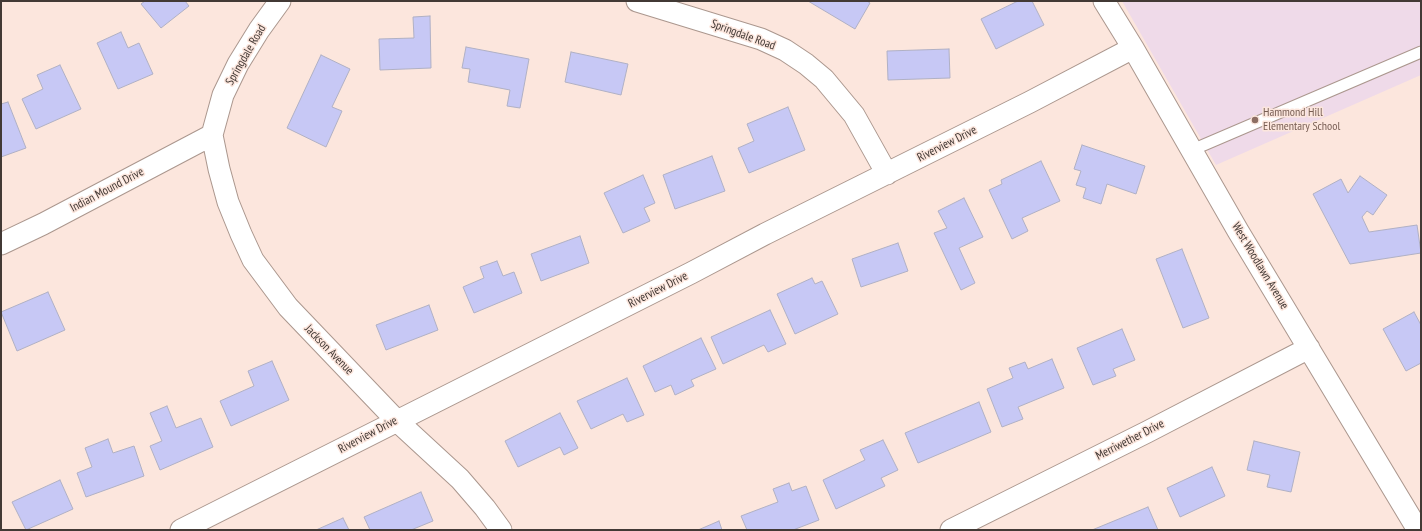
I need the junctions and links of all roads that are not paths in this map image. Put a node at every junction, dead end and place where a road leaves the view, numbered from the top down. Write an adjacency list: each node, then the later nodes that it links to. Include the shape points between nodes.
1 (280, 1): 6 (street, Springdale Road, via 238,64 223,95)
2 (637, 1): 8 (street, Springdale Road, via 761,39 785,50 806,64 824,79 854,115)
3 (1104, 1): 4 (street, West Woodlawn Avenue)
4 (1133, 48): 7 (street, West Woodlawn Avenue); 8 (street, Riverview Drive)
5 (1421, 52): 7 (lane)
6 (212, 135): 9 (street, Indian Mound Drive); 11 (street, Jackson Avenue, via 228,202 253,260 288,307)
7 (1192, 150): 10 (street, West Woodlawn Avenue)
8 (887, 174): 11 (street, Riverview Drive)
9 (1, 244)
10 (1309, 348): 14 (street, Merriwether Drive); 15 (street, West Woodlawn Avenue)
11 (396, 420): 12 (street, Riverview Drive); 13 (street, Jackson Avenue, via 460,479)
12 (181, 530)
13 (501, 530)
14 (950, 530)
15 (1418, 530)

